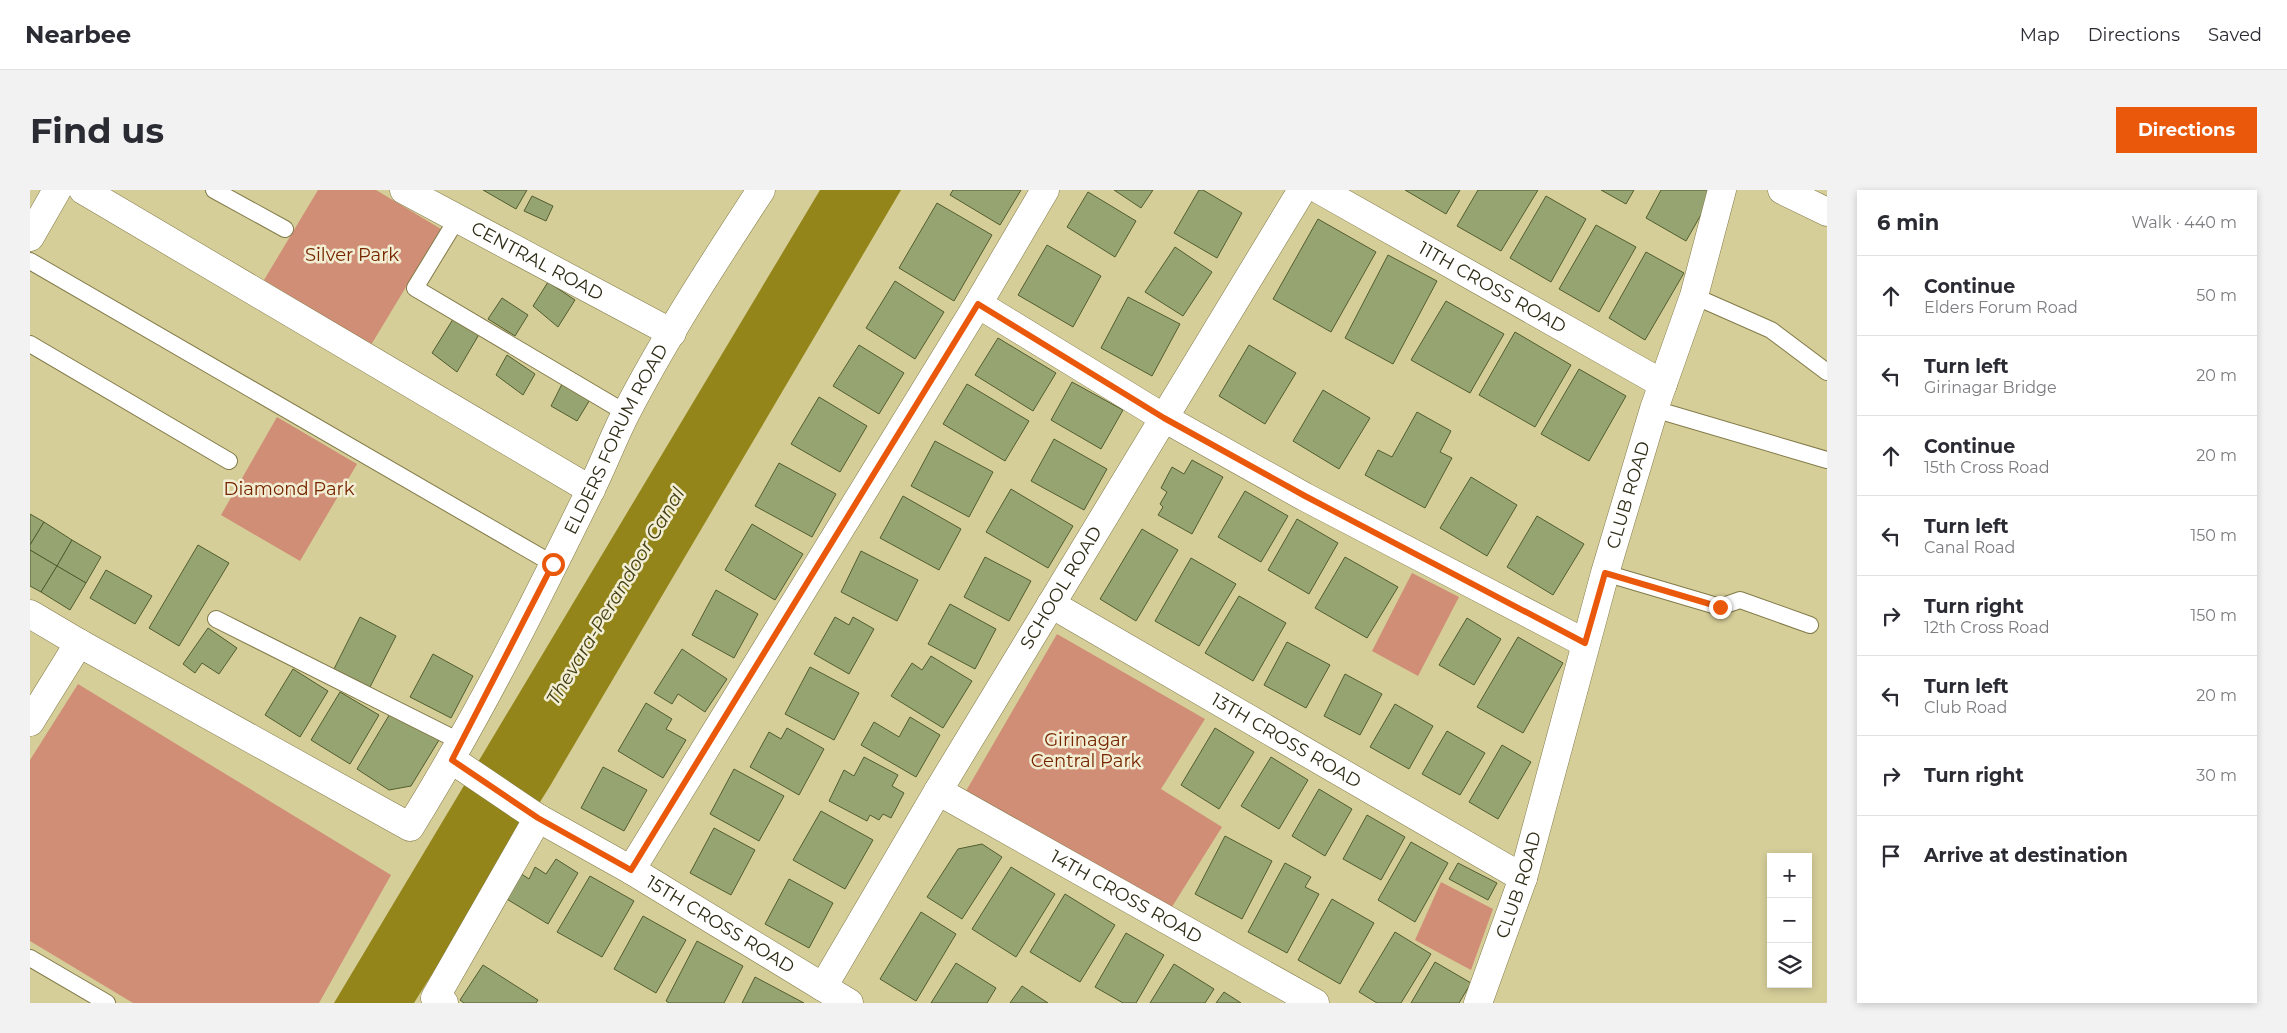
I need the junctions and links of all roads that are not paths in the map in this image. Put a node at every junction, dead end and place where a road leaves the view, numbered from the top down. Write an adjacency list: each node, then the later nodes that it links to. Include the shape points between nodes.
1 (57, 190): 14 (street)
2 (82, 190): 26 (street)
3 (214, 190): 13 (lane)
4 (404, 190): 12 (street, CENTRAL ROAD)
5 (759, 190): 18 (street, ELDERS FORUM ROAD)
6 (1045, 190): 17 (street)
7 (1302, 190): 23 (street, SCHOOL ROAD)
8 (1320, 190): 21 (street, 11TH CROSS ROAD)
9 (1722, 190): 16 (street, CLUB ROAD)
10 (1782, 190): 11 (street)
11 (1827, 212)
12 (457, 219): 18 (street, CENTRAL ROAD); 22 (lane, via 415,288)
13 (285, 228)
14 (30, 237)
15 (30, 261): 27 (lane)
16 (1694, 296): 20 (lane, via 1771,330); 21 (street, CLUB ROAD)
17 (978, 304): 23 (street); 39 (street)
18 (672, 333): 22 (street, ELDERS FORUM ROAD)
19 (30, 344): 25 (lane)
20 (1827, 372)
21 (1659, 397): 24 (lane); 28 (street, CLUB ROAD)
22 (626, 413): 26 (street, ELDERS FORUM ROAD)
23 (1164, 418): 29 (street, SCHOOL ROAD); 34 (street)
24 (1827, 460)
25 (229, 462)
26 (591, 490): 27 (street, ELDERS FORUM ROAD)
27 (553, 564): 36 (street, ELDERS FORUM ROAD)
28 (1605, 573): 32 (lane, via 1720,607 1740,600); 34 (street, CLUB ROAD)
29 (1051, 604): 37 (street, SCHOOL ROAD); 40 (street, 13TH CROSS ROAD)
30 (30, 614): 33 (street)
31 (216, 619): 36 (lane)
32 (1810, 625)
33 (79, 643): 35 (street); 36 (street, ELDERS FORUM ROAD, via 410,827)
34 (1585, 643): 40 (street, CLUB ROAD)
35 (30, 722)
36 (457, 751): 38 (street, 15TH CROSS ROAD)
37 (938, 791): 42 (street, SCHOOL ROAD); 46 (street, 14TH CROSS ROAD)
38 (538, 818): 39 (street, 15TH CROSS ROAD); 44 (street, via 435,998)
39 (631, 870): 42 (street, 15TH CROSS ROAD)
40 (1523, 878): 47 (street, CLUB ROAD)
41 (30, 958): 43 (lane)
42 (823, 987): 45 (street, 15TH CROSS ROAD)
43 (107, 1003)
44 (444, 1003)
45 (850, 1003)
46 (1315, 1003)
47 (1478, 1003)

